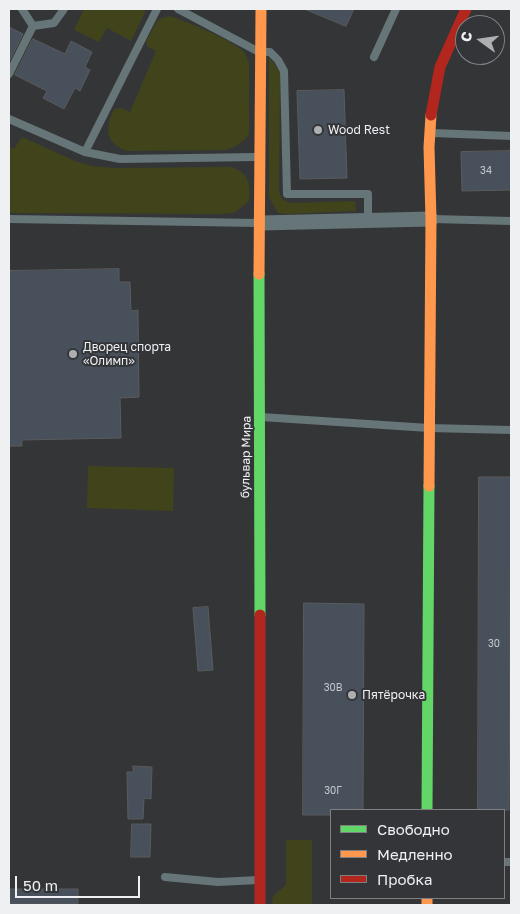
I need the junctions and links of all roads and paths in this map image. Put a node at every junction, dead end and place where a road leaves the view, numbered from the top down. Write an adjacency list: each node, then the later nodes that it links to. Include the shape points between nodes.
1 (22, 9): 8 (lane)
2 (64, 9): 8 (lane, via 54,23)
3 (157, 9): 15 (lane)
4 (178, 9): 9 (lane)
5 (261, 9): 9 (street, бульвар Мира)
6 (396, 9): 10 (lane)
7 (466, 9): 13 (street, via 438,74)
8 (33, 26): 11 (lane)
9 (259, 52): 16 (street, бульвар Мира); 20 (lane, via 270,52 284,71 287,194 368,194)
10 (374, 57)
11 (9, 74)
12 (9, 119): 15 (lane)
13 (430, 133): 14 (lane); 17 (street)
14 (511, 136)
15 (85, 152): 16 (lane, via 120,159)
16 (259, 157): 21 (street, бульвар Мира)
17 (431, 218): 19 (lane); 20 (street); 23 (street)
18 (9, 219): 21 (lane)
19 (511, 221)
20 (368, 222): 21 (street)
21 (260, 224): 22 (street, бульвар Мира)
22 (261, 417): 23 (lane); 27 (street, бульвар Мира)
23 (429, 428): 24 (lane); 25 (street)
24 (511, 430)
25 (427, 809)
26 (165, 876): 27 (lane, via 218,882)
27 (259, 880): 28 (street, бульвар Мира)
28 (260, 905)

